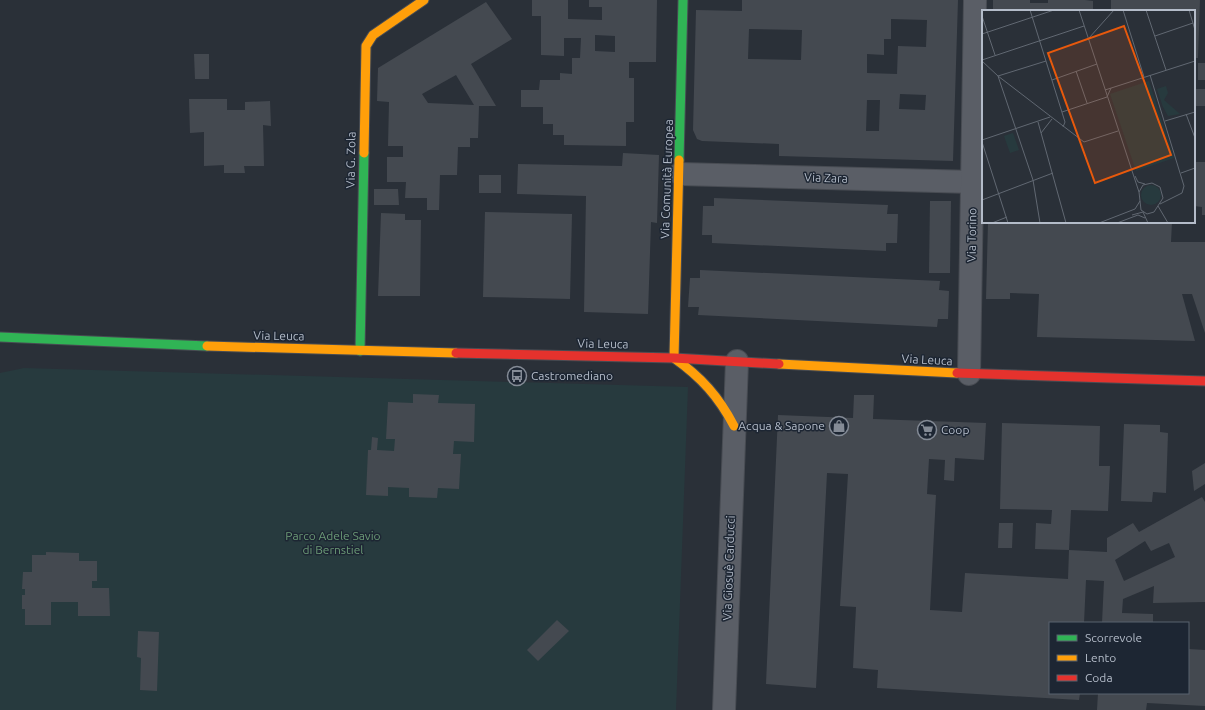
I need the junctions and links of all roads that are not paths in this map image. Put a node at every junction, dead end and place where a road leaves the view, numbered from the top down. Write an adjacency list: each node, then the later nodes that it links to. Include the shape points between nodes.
1 (424, 0): 7 (main road, Via G. Zola, via 373,35 366,46)
2 (683, 0): 4 (main road, Via Comunità Europea)
3 (974, 0): 5 (street, Via Torino)
4 (680, 174): 5 (street, Via Zara); 8 (main road, Via Comunità Europea)
5 (973, 182): 10 (street, Via Torino)
6 (0, 337): 7 (main road, Via Leuca, via 247,348)
7 (360, 350): 8 (main road, Via Leuca)
8 (674, 358): 9 (main road, Via Leuca); 12 (main road, Via Giosuè Carducci, via 696,373 716,392)
9 (737, 361): 10 (main road, Via Leuca); 12 (street, Via Giosuè Carducci)
10 (968, 374): 11 (main road, Via Leuca)
11 (1205, 381)
12 (734, 426): 13 (street, Via Giosuè Carducci)
13 (724, 710)

